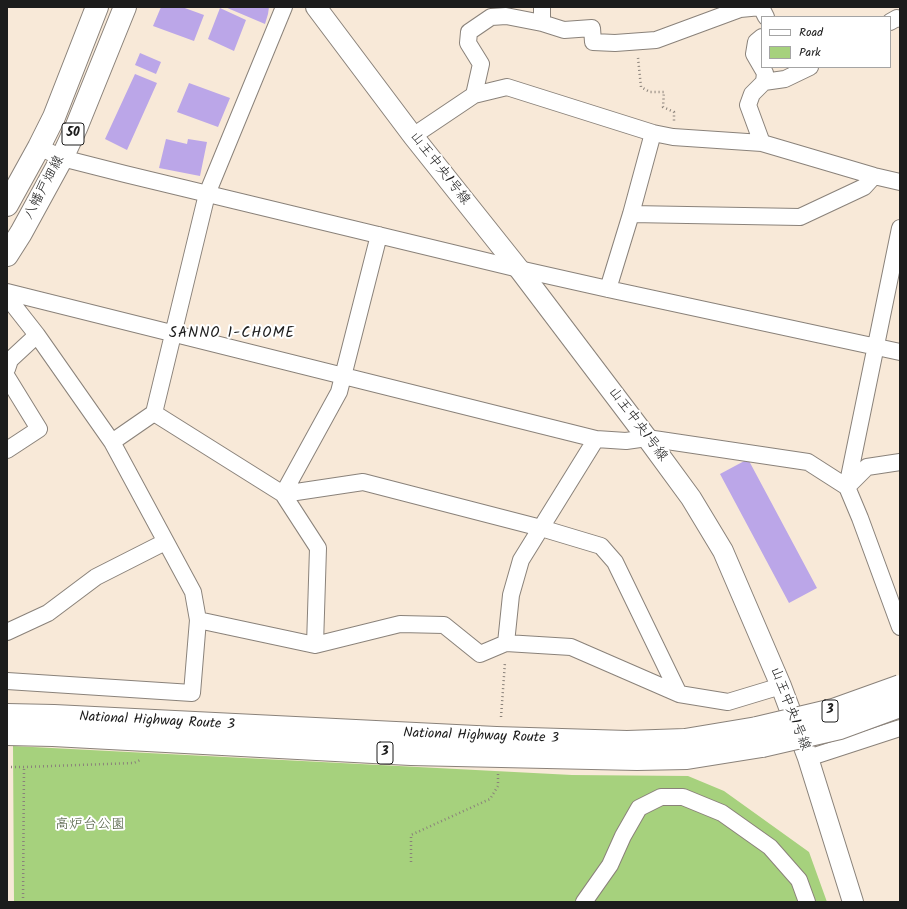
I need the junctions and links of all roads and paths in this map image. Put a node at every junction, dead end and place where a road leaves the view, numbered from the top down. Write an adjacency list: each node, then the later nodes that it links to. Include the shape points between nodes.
1 (97, 7): 22 (main road, 八幡戸畑線 / 50, via 54,117)
2 (125, 7): 23 (main road, 八幡戸畑線 / 50)
3 (284, 7): 26 (street)
4 (316, 7): 19 (street, 山王中央1号線)
5 (542, 7): 10 (street)
6 (739, 8): 7 (street, via 761,7); 12 (street, via 656,40)
7 (766, 16)
8 (900, 19): 9 (street)
9 (891, 21)
10 (542, 23): 12 (street, via 564,30 592,28 593,42); 17 (street, via 506,16 491,17 469,32 468,43 480,64)
11 (761, 38): 13 (street, via 756,42 754,54)
12 (637, 41): 20 (path, via 641,87 650,92 664,92 664,107 674,112)
13 (761, 66)
14 (762, 68): 16 (street, via 765,73)
15 (808, 68): 16 (street, via 785,79)
16 (764, 82): 21 (street, via 752,94 748,105)
17 (474, 95): 18 (street, via 507,86); 19 (street)
18 (653, 133): 20 (street); 28 (street)
19 (413, 136): 32 (street, 山王中央1号線)
20 (673, 137): 21 (street)
21 (762, 143): 24 (street)
22 (39, 147): 23 (street); 27 (main road, 八幡戸畑線 / 50)
23 (62, 158): 26 (street); 31 (main road, 八幡戸畑線 / 50)
24 (874, 176): 25 (street); 28 (street, via 864,187 800,217)
25 (900, 182)
26 (207, 194): 30 (street); 35 (street)
27 (7, 205)
28 (631, 214): 33 (street)
29 (900, 228): 37 (street)
30 (379, 235): 32 (street); 40 (street)
31 (7, 255)
32 (519, 269): 33 (street); 43 (street, 山王中央1号線)
33 (608, 289): 37 (street)
34 (9, 293): 35 (street); 36 (street, via 15,307)
35 (174, 334): 40 (street); 42 (street)
36 (37, 335): 39 (street, via 10,360); 45 (street)
37 (876, 347): 38 (street); 48 (street)
38 (900, 352)
39 (7, 370)
40 (344, 376): 44 (street); 49 (street, via 339,392)
41 (7, 377): 46 (street, via 39,429)
42 (154, 413): 45 (street); 49 (street)
43 (647, 438): 44 (street, via 626,441); 48 (street, via 808,462); 58 (street, 山王中央1号線, via 691,498 723,551)
44 (596, 439): 50 (street)
45 (112, 442): 51 (street)
46 (7, 450)
47 (900, 462): 48 (street, via 867,467)
48 (847, 487): 53 (street)
49 (283, 494): 50 (street, via 363,482); 56 (street, via 318,548)
50 (541, 528): 55 (street, via 521,560 511,595); 60 (street, via 600,546 615,562)
51 (166, 542): 52 (street, via 193,592); 54 (street, via 96,577 48,613)
52 (198, 620): 56 (street); 57 (street, via 192,693)
53 (900, 627)
54 (7, 632)
55 (506, 642): 56 (street, via 480,654 444,625 400,624); 60 (street, via 571,647); 63 (path)
56 (315, 645)
57 (7, 681)
58 (780, 686): 60 (street, via 728,702); 68 (street, 山王中央1号線)
59 (900, 686): 66 (main road, National Highway Route 3 / 3, bridge)
60 (679, 694)
61 (900, 706): 66 (main road, National Highway Route 3 / 3, bridge, via 840,728)
62 (7, 715): 66 (main road, National Highway Route 3 / 3, via 627,742)
63 (501, 717)
64 (900, 728): 68 (street)
65 (7, 734): 66 (main road, National Highway Route 3 / 3, via 411,754 637,759 687,758)
66 (760, 737)
67 (146, 758): 70 (path, via 134,763)
68 (808, 758): 76 (street, 山王中央1号線)
69 (7, 766): 70 (path)
70 (24, 767): 73 (path)
71 (498, 772): 72 (path, via 498,786 490,799 411,835)
72 (411, 862)
73 (23, 902)
74 (584, 902): 75 (street, via 610,864 639,808 661,797 683,797 722,813 770,847 799,880)
75 (807, 902)
76 (853, 902)

